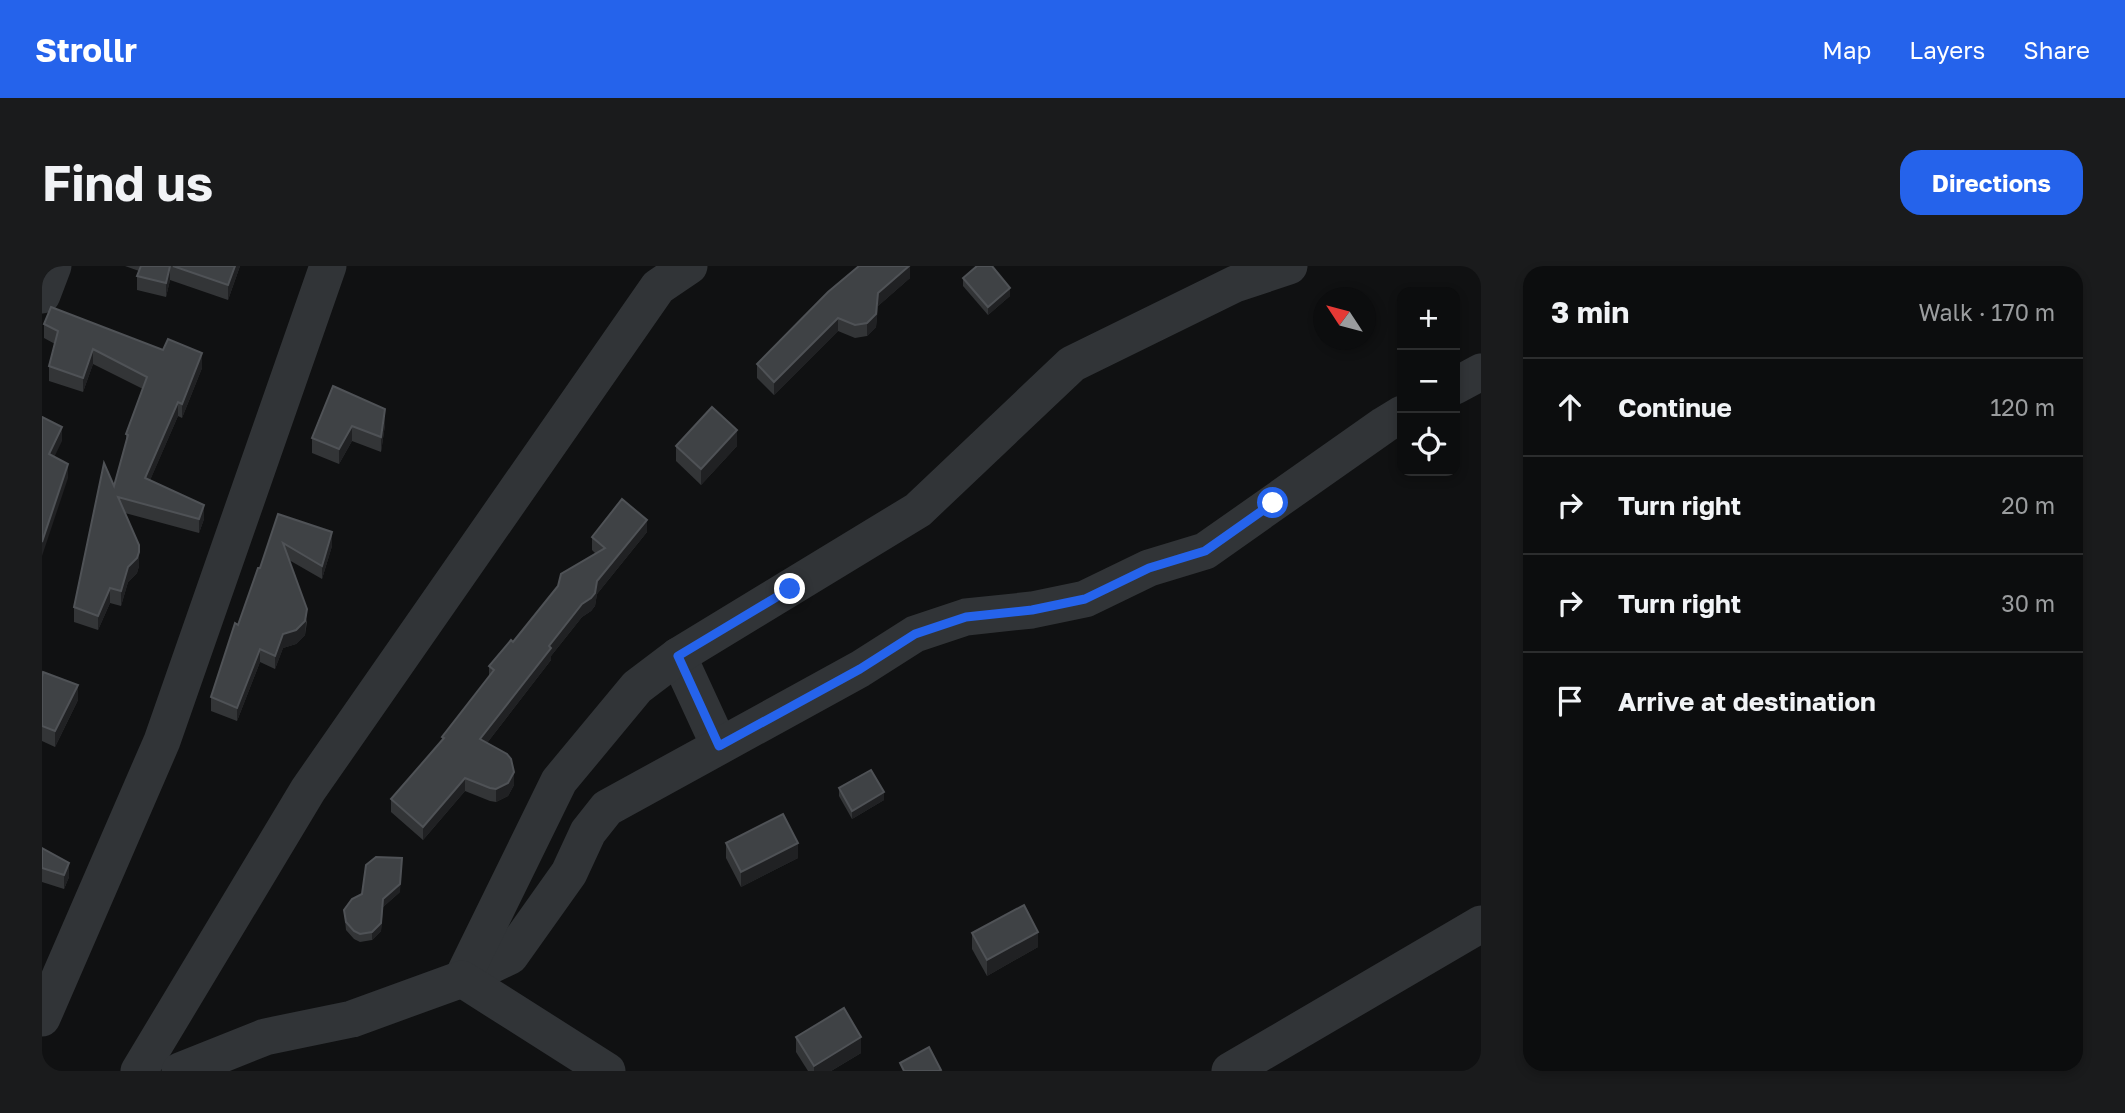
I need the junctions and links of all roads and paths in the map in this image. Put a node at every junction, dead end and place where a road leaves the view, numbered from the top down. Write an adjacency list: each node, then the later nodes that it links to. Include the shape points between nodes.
1 (53, 266): 6 (street)
2 (328, 266): 14 (street, via 162,741)
3 (689, 266): 5 (street)
4 (1289, 266): 10 (street, via 1236,284 1072,364 918,510)
5 (661, 276): 15 (street, via 308,790)
6 (42, 295)
7 (1481, 372): 8 (street)
8 (1460, 383)
9 (1397, 417): 11 (street, via 1205,551 1149,568 1085,599 966,617 915,634)
10 (678, 656): 11 (street); 13 (street, via 637,687 559,781)
11 (719, 746): 13 (street, via 607,808 588,832 569,873 510,956)
12 (1481, 925): 18 (street)
13 (462, 979): 16 (street, via 352,1019 265,1037); 17 (street)
14 (42, 1018)
15 (139, 1071)
16 (180, 1071)
17 (607, 1071)
18 (1230, 1071)

